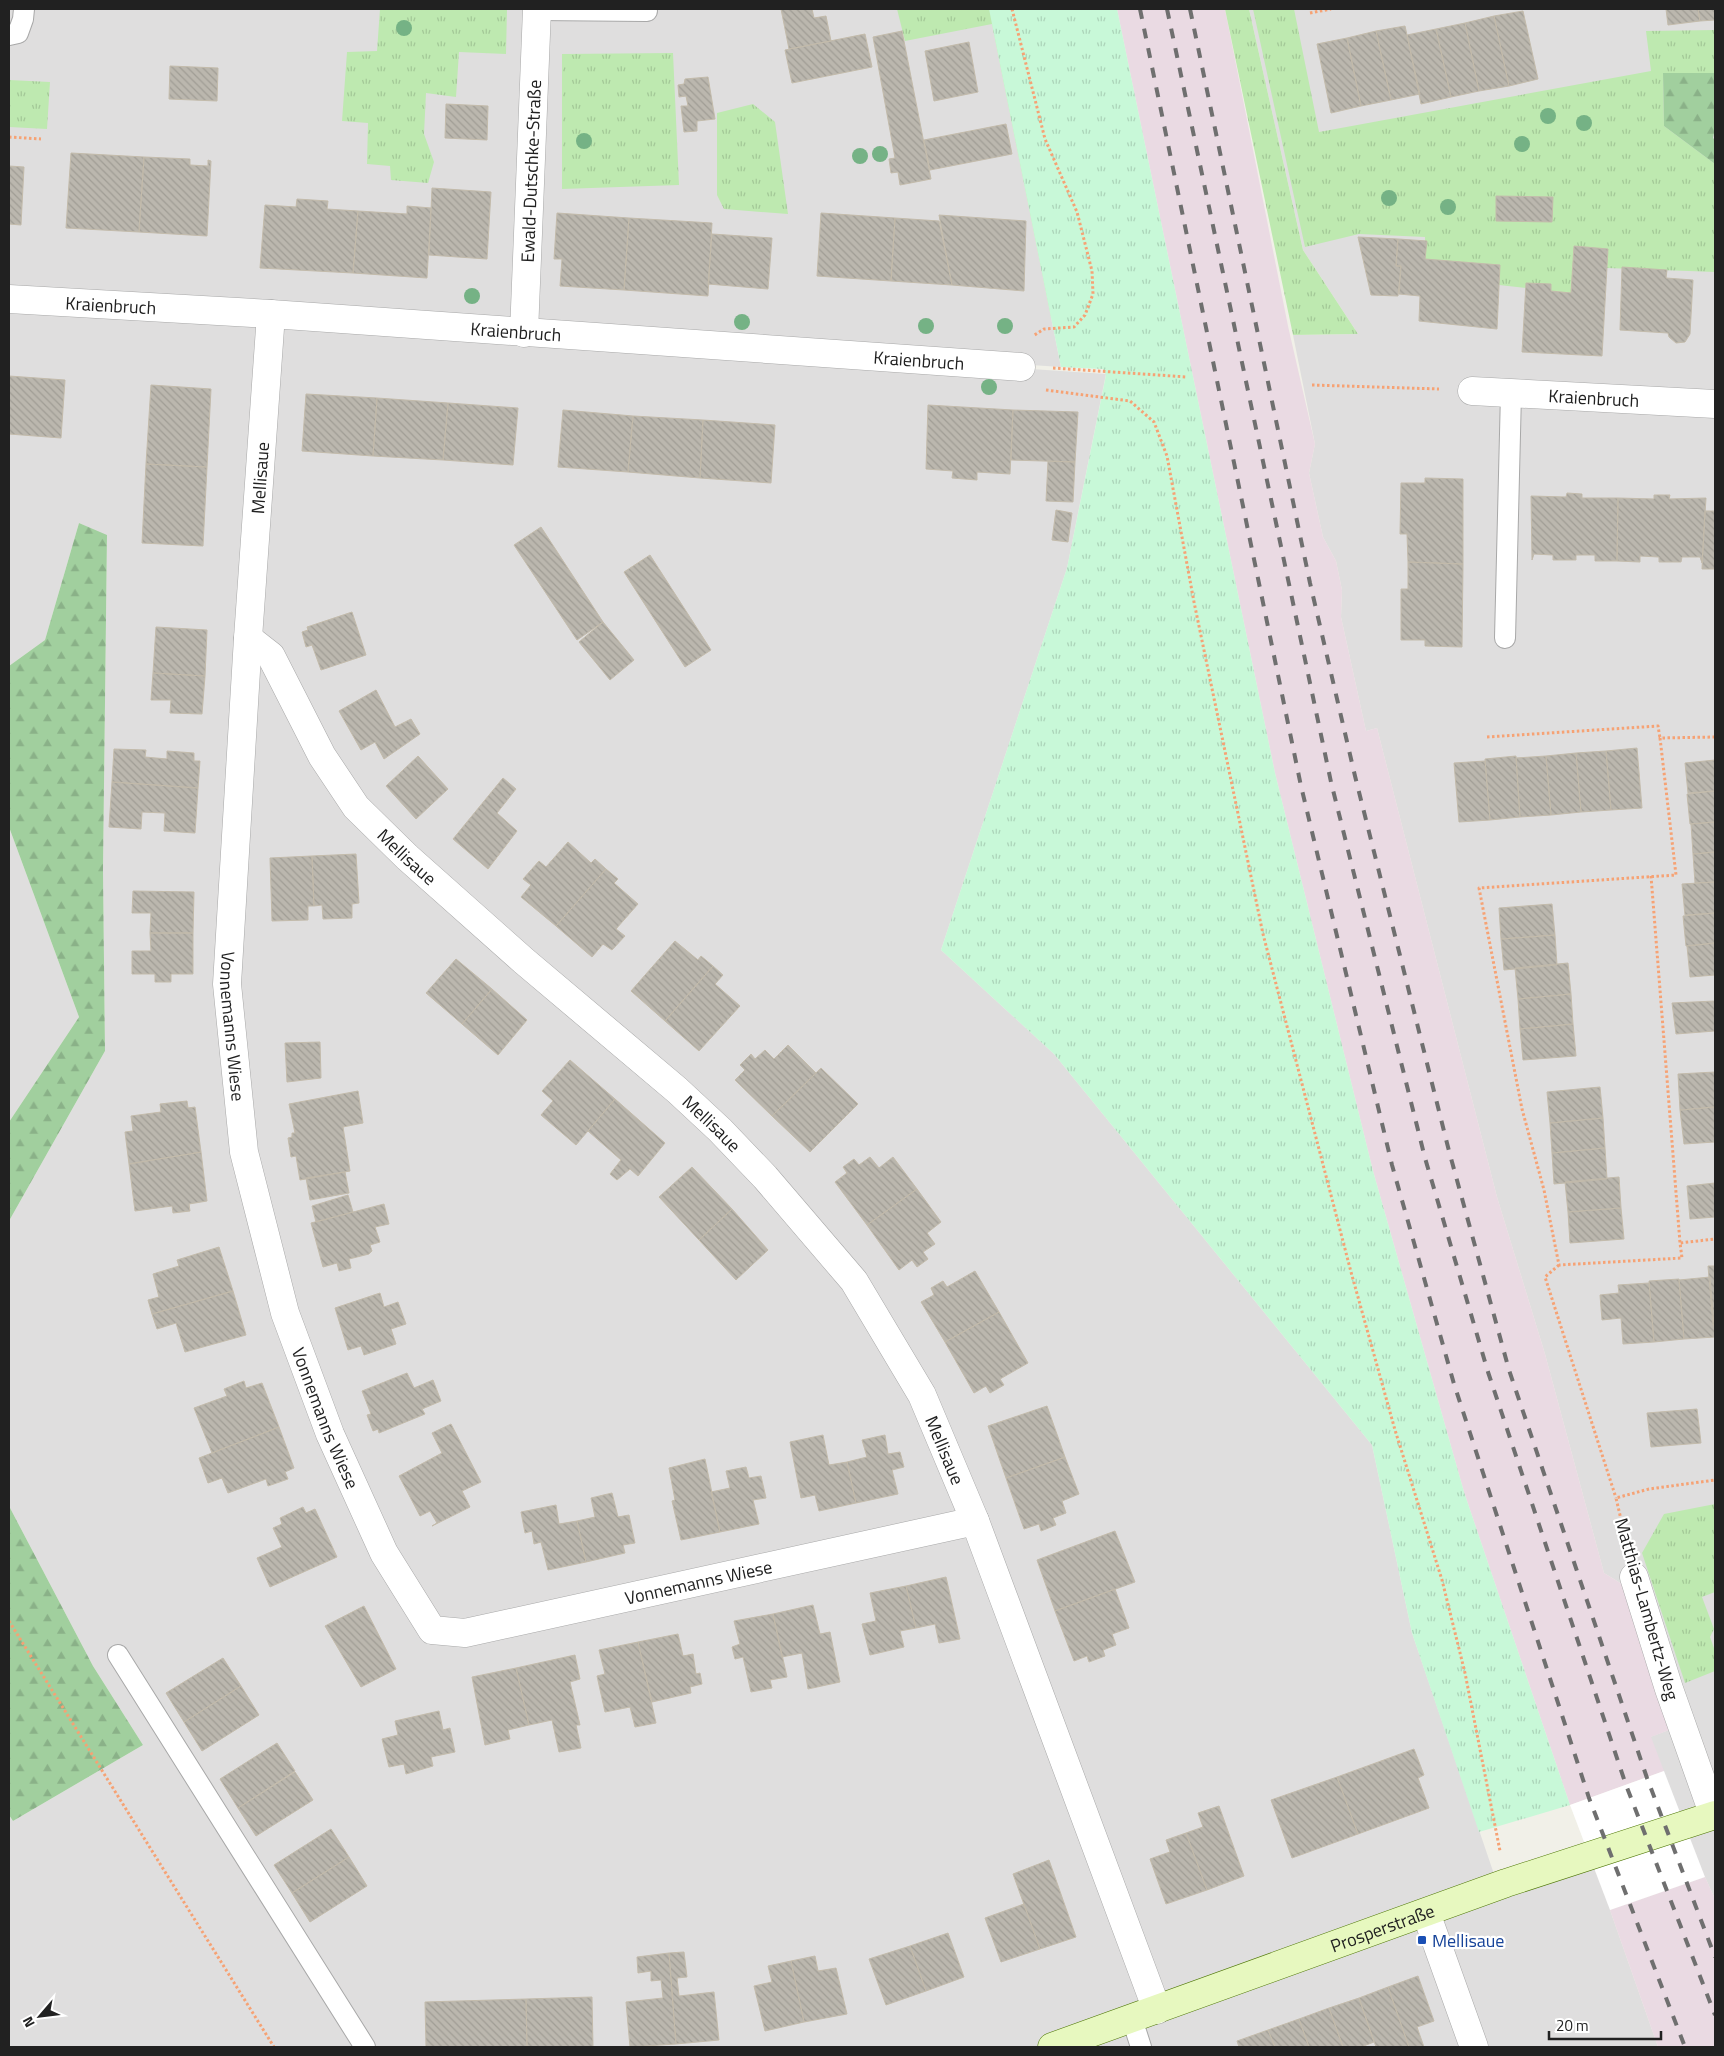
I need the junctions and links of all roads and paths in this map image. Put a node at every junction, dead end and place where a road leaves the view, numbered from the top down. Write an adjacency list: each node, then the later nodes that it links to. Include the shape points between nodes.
1 (24, 9): 7 (lane, via 18,33)
2 (537, 9): 5 (lane); 13 (street, Ewald-Dutschke-Straße)
3 (1012, 9): 12 (path, via 1045,139 1077,212 1092,271 1092,294 1085,315 1074,327)
4 (1331, 9): 6 (path)
5 (647, 11)
6 (1310, 13)
7 (9, 35)
8 (9, 138): 9 (path)
9 (41, 140)
10 (9, 299): 11 (street, Kraienbruch)
11 (271, 314): 13 (street, Kraienbruch); 23 (street, Mellisaue)
12 (1066, 328)
13 (524, 333): 14 (street, Kraienbruch)
14 (1021, 367)
15 (1060, 369): 16 (path)
16 (1188, 378)
17 (1312, 385): 19 (path)
18 (1040, 389): 39 (path, via 1130,401 1154,422 1167,456 1263,934 1351,1272 1395,1430 1442,1580 1465,1673)
19 (1443, 389)
20 (1472, 391): 21 (street, Kraienbruch)
21 (1511, 393): 22 (street, Kraienbruch); 24 (lane)
22 (1715, 404)
23 (248, 638): 34 (street, Mellisaue, via 271,656 322,756 356,807 414,864 720,1130 765,1176 854,1281 922,1395); 34 (street, Vonnemanns Wiese, via 227,984 244,1152 285,1313 330,1434 384,1553 432,1630 465,1633)
24 (1504, 638)
25 (1715, 737): 27 (path)
26 (1486, 738): 27 (path, via 1658,726)
27 (1660, 738): 28 (path, via 1676,875)
28 (1651, 876): 30 (path); 31 (path, via 1478,888 1522,1109 1544,1190)
29 (1715, 1239): 30 (path)
30 (1680, 1243): 31 (path, via 1682,1258)
31 (1559, 1265): 33 (path, via 1545,1277)
32 (1715, 1480): 33 (path, Matthias-Lambertz-Weg, via 1649,1489)
33 (1616, 1498): 35 (path, Matthias-Lambertz-Weg)
34 (975, 1521): 41 (street, Mellisaue)
35 (1634, 1578): 38 (street, Matthias-Lambertz-Weg, via 1669,1689)
36 (9, 1621): 43 (path)
37 (118, 1655): 44 (lane)
38 (1715, 1816): 39 (main road, Prosperstraße)
39 (1506, 1883): 40 (main road, Prosperstraße)
40 (1426, 1913): 41 (main road, Prosperstraße); 46 (street)
41 (1144, 2014): 42 (main road, Prosperstraße); 45 (lane)
42 (1057, 2046)
43 (274, 2047)
44 (365, 2047)
45 (1141, 2047)
46 (1474, 2047)

